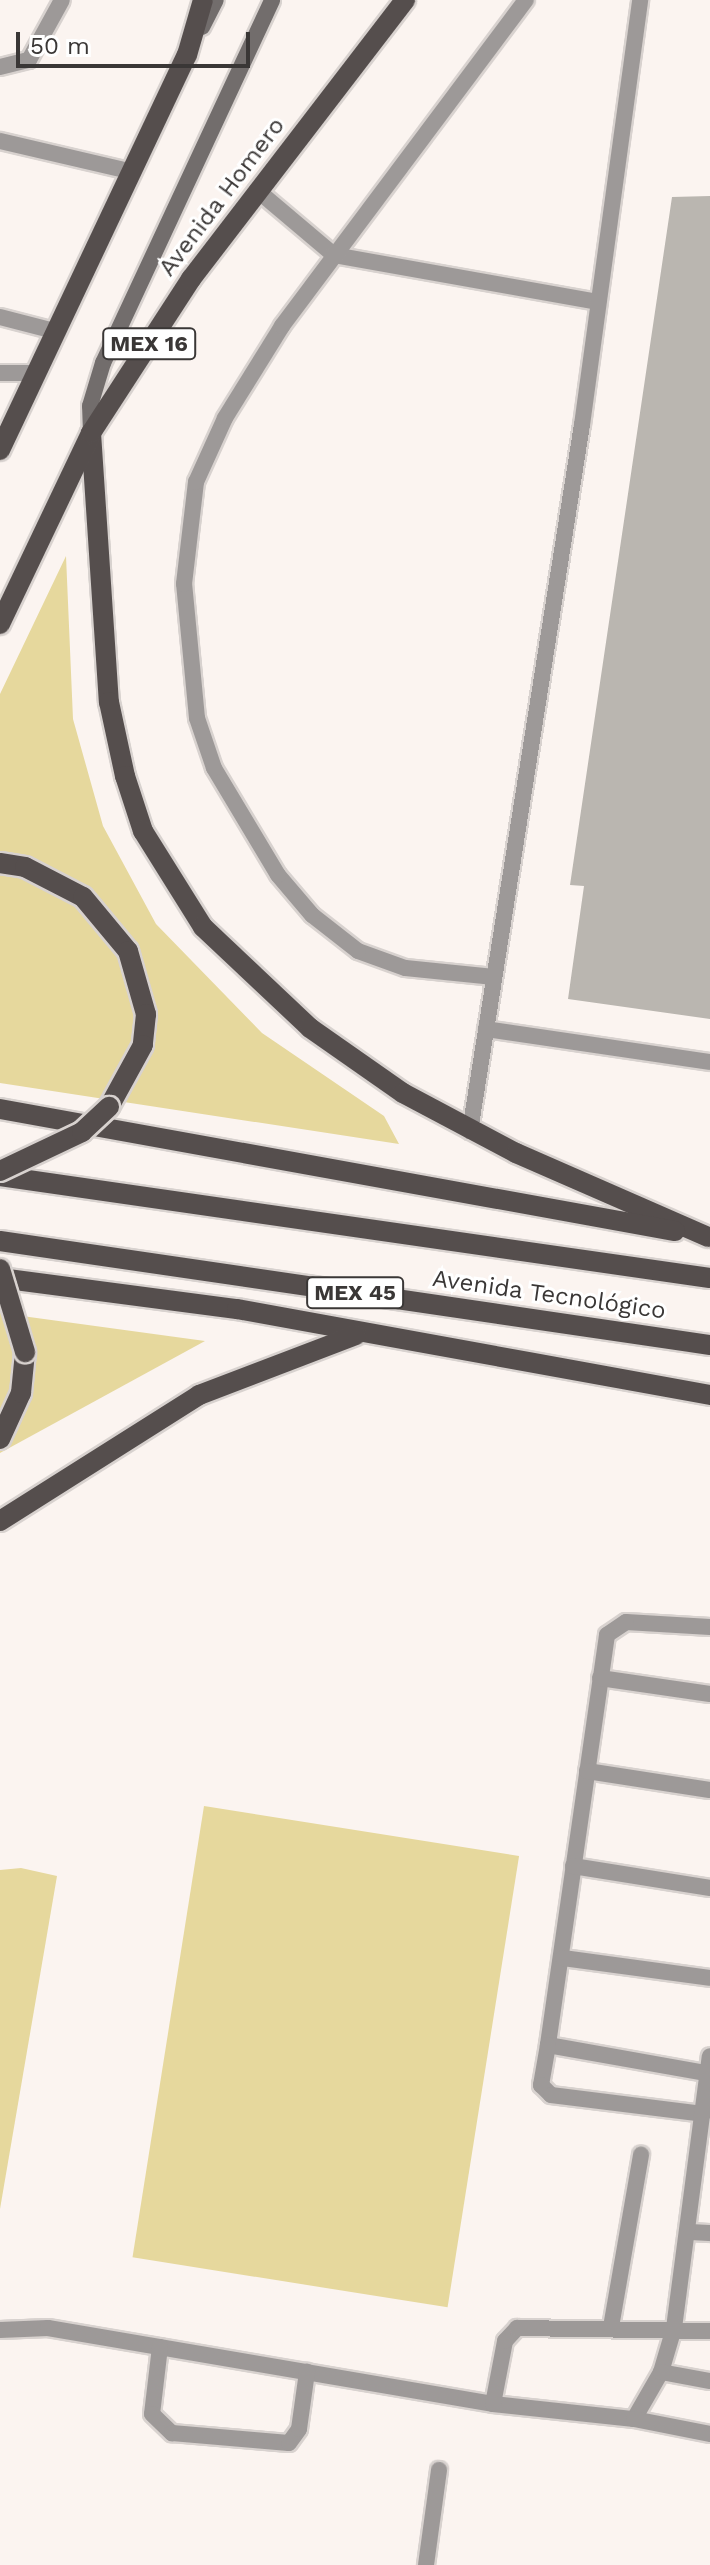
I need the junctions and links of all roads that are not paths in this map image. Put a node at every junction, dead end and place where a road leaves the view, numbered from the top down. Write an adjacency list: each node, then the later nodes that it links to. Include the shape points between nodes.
1 (62, 0): 9 (lane, via 29,60)
2 (203, 0): 8 (main road)
3 (216, 0): 8 (main road)
4 (272, 0): 20 (main road, Avenida Homero, via 103,363 90,406)
5 (405, 0): 12 (main road, Avenida Homero / MEX 16)
6 (526, 0): 13 (lane)
7 (640, 0): 14 (lane)
8 (187, 55): 11 (main road)
9 (0, 67)
10 (0, 141): 11 (lane)
11 (129, 171): 16 (main road)
12 (257, 190): 13 (lane); 20 (main road, Avenida Homero / MEX 16)
13 (334, 255): 14 (lane); 24 (lane, via 273,338 196,482 184,584 197,718 214,768 243,823 278,875 339,940 405,968)
14 (598, 302): 24 (lane)
15 (0, 317): 16 (lane)
16 (54, 331): 18 (main road)
17 (0, 373): 18 (lane)
18 (32, 376): 19 (main road); 21 (main road)
19 (0, 410)
20 (91, 433): 22 (main road, Avenida Homero / MEX 16); 28 (main road, via 109,702 134,803 167,878 203,927 310,1028)
21 (0, 450)
22 (0, 624)
23 (0, 863): 29 (main road, bridge, via 55,880 83,897 128,951 146,1014 143,1045 109,1107 82,1132)
24 (494, 977): 25 (lane)
25 (486, 1029): 26 (lane); 28 (lane)
26 (710, 1062)
27 (0, 1109): 30 (main road)
28 (470, 1131): 30 (main road)
29 (0, 1173): 34 (main road, Avenida Tecnológico)
30 (709, 1237)
31 (0, 1241): 36 (main road, Avenida Tecnológico / MEX 45)
32 (0, 1269): 38 (main road, bridge, via 25,1352 21,1393)
33 (0, 1278): 35 (main road, via 237,1309)
34 (710, 1278)
35 (358, 1335): 37 (main road); 39 (main road, via 199,1395)
36 (710, 1345)
37 (710, 1395)
38 (0, 1439)
39 (0, 1521)
40 (710, 1627): 41 (lane, via 618,1623 607,1635)
41 (600, 1678): 42 (lane); 43 (lane)
42 (710, 1694)
43 (587, 1771): 44 (lane); 45 (lane)
44 (710, 1790)
45 (573, 1866): 46 (lane); 47 (lane)
46 (710, 1888)
47 (563, 1958): 48 (lane); 49 (lane)
48 (710, 1978)
49 (548, 2045): 50 (lane); 51 (lane, via 541,2085 551,2095)
50 (709, 2068): 51 (lane)
51 (703, 2114): 53 (lane)
52 (641, 2155): 55 (lane)
53 (689, 2232): 54 (lane); 56 (lane)
54 (710, 2233)
55 (611, 2327): 56 (lane); 63 (lane, via 517,2328 505,2341)
56 (674, 2328): 58 (lane); 61 (lane)
57 (0, 2330): 59 (lane, via 48,2328)
58 (710, 2331)
59 (160, 2347): 60 (lane); 60 (lane, via 152,2414 172,2433 289,2443 299,2429)
60 (307, 2372): 63 (lane)
61 (661, 2372): 62 (lane); 64 (lane)
62 (710, 2381)
63 (493, 2404): 64 (lane)
64 (634, 2419): 65 (lane)
65 (710, 2434)
66 (439, 2470): 67 (lane)
67 (426, 2565)

